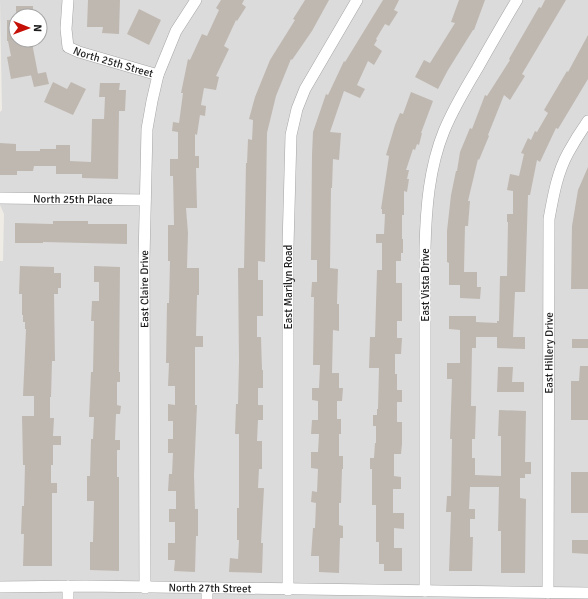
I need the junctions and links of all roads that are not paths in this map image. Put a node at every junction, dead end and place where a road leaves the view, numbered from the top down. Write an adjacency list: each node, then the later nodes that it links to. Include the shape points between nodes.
1 (68, 0): 5 (street, North 25th Street, via 68,47)
2 (196, 0): 5 (street, East Claire Drive, via 176,31)
3 (357, 0): 12 (street, East Marilyn Road, via 305,89 291,135 288,246)
4 (517, 0): 13 (street, East Vista Drive, via 454,107 429,184 425,216)
5 (158, 76): 8 (street, East Claire Drive, via 147,129)
6 (588, 121): 14 (street, East Hillery Drive, via 559,174 549,219)
7 (0, 198): 8 (street, North 25th Place)
8 (145, 200): 11 (street, East Claire Drive)
9 (68, 586): 10 (street, North 27th Street); 11 (street, North 27th Street); 19 (street)
10 (0, 587)
11 (145, 588): 16 (street, North 27th Street)
12 (288, 590): 16 (street, North 27th Street); 17 (street, North 27th Street)
13 (424, 591): 17 (street, North 27th Street); 18 (street, North 27th Street)
14 (548, 593): 15 (street, North 27th Street); 18 (street, North 27th Street)
15 (588, 593)
16 (207, 594)
17 (346, 595)
18 (484, 596)
19 (68, 599)

